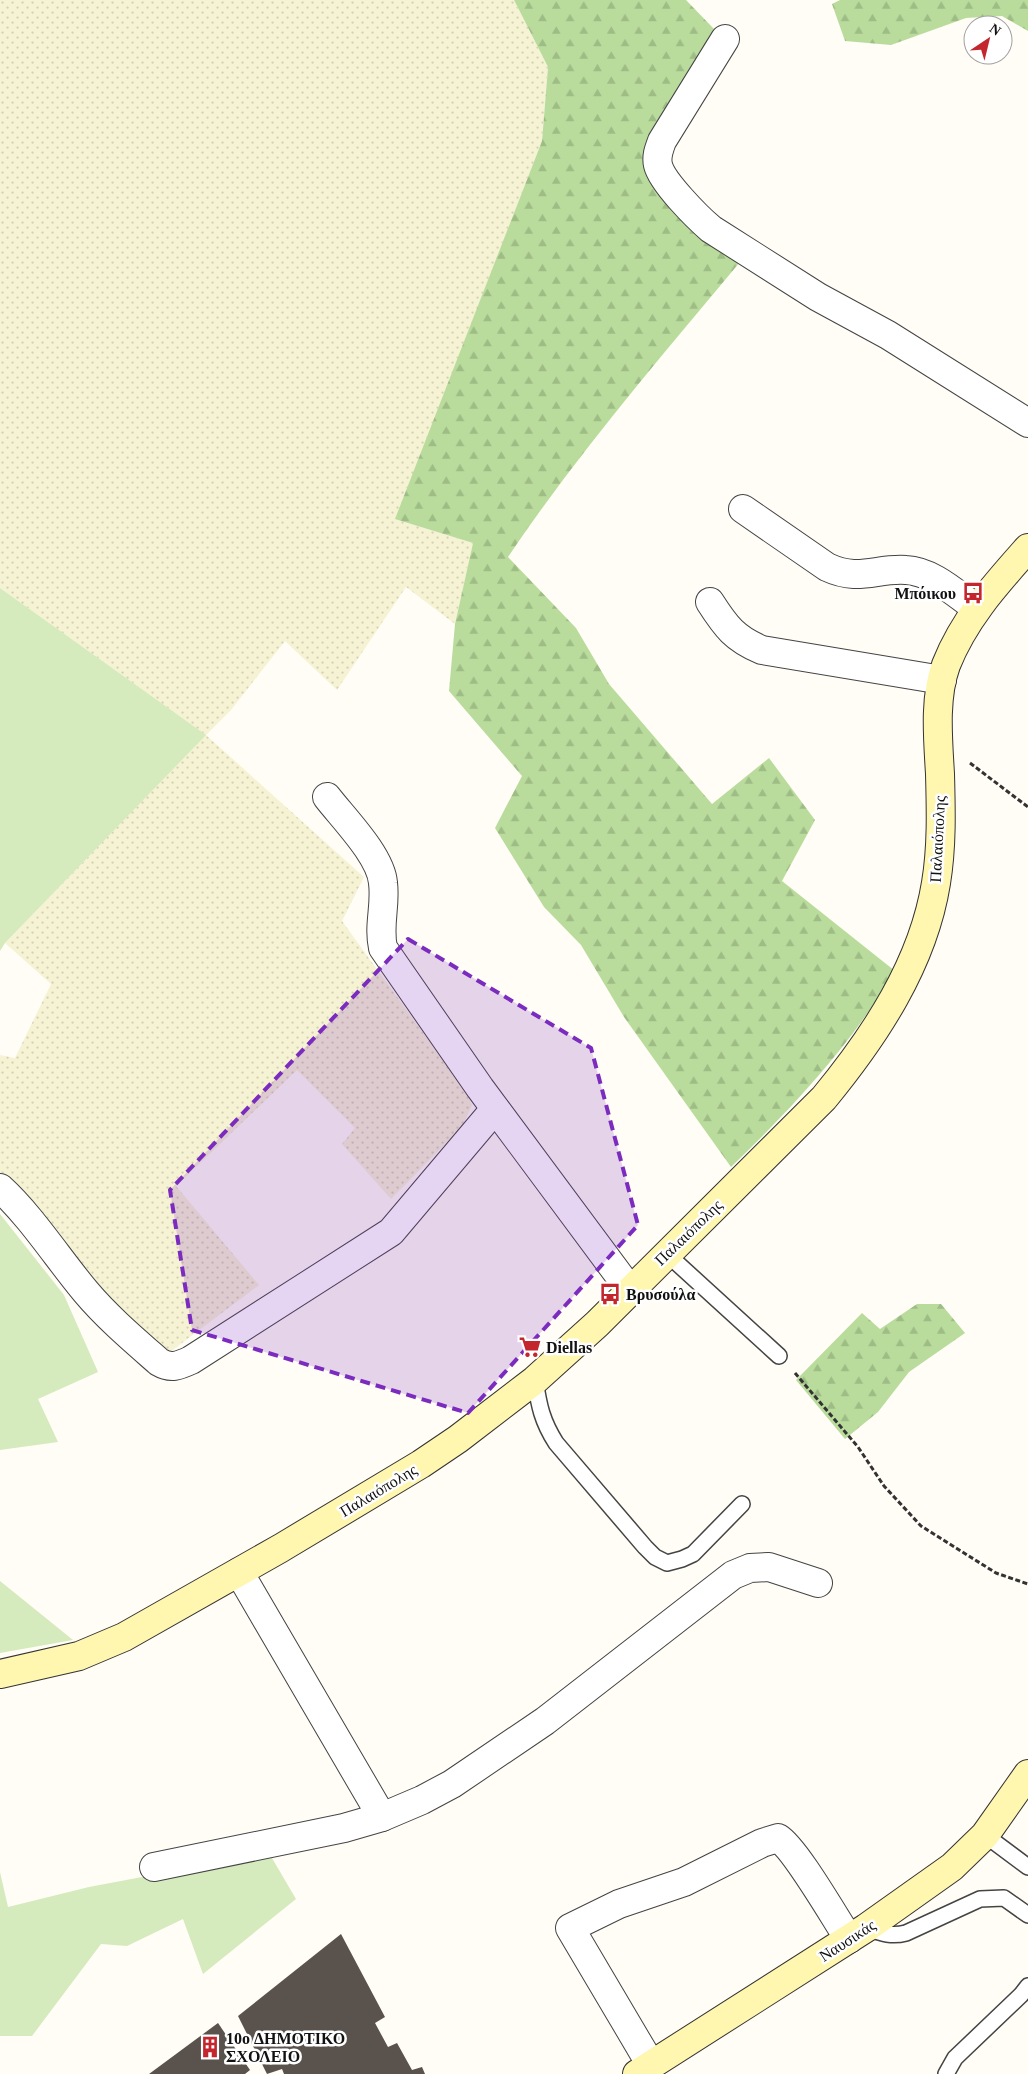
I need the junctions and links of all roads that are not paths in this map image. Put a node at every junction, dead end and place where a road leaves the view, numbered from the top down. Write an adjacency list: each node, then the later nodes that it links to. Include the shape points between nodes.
1 (725, 39): 2 (street, via 662,142 657,158 662,175 711,229 818,297 888,334)
2 (1028, 423)
3 (743, 509): 6 (street, via 834,571 855,575 915,571 929,576)
4 (1028, 549): 6 (main road, Παλαιόπολης)
5 (710, 602): 7 (street, via 735,636 762,650)
6 (976, 608): 7 (main road, Παλαιόπολης, via 960,633)
7 (942, 680): 11 (main road, Παλαιόπολης, via 938,738 941,843 936,883 919,943 889,1006 854,1060 824,1098)
8 (327, 797): 9 (street, via 380,868 384,884 380,934 384,948)
9 (495, 1109): 10 (street, via 391,1232 177,1367 159,1362 112,1321); 12 (street)
10 (0, 1188)
11 (666, 1253): 12 (main road, Παλαιόπολης); 13 (lane)
12 (630, 1290): 14 (main road, Παλαιόπολης)
13 (779, 1356)
14 (535, 1380): 15 (lane, via 539,1410 556,1443 655,1557 666,1563 693,1554); 16 (main road, Παλαιόπολης, via 421,1464)
15 (742, 1504)
16 (239, 1572): 18 (main road, Παλαιόπολης, via 103,1647 53,1664); 20 (street)
17 (818, 1583): 20 (street, via 769,1567 750,1568 733,1575 544,1721 452,1784)
18 (0, 1674)
19 (1028, 1774): 21 (main road, Ναυσικάς)
20 (382, 1817): 22 (street, via 317,1834)
21 (985, 1835): 23 (lane); 25 (main road, Ναυσικάς, via 952,1867)
22 (154, 1867)
23 (1028, 1867)
24 (1028, 1915): 25 (lane, via 1004,1898 980,1899 906,1933 895,1936)
25 (858, 1934): 27 (main road, Ναυσικάς); 27 (street, via 778,1838 684,1882 620,1904 570,1928)
26 (1028, 1986): 28 (lane, via 956,2058)
27 (644, 2070)
28 (946, 2074)

